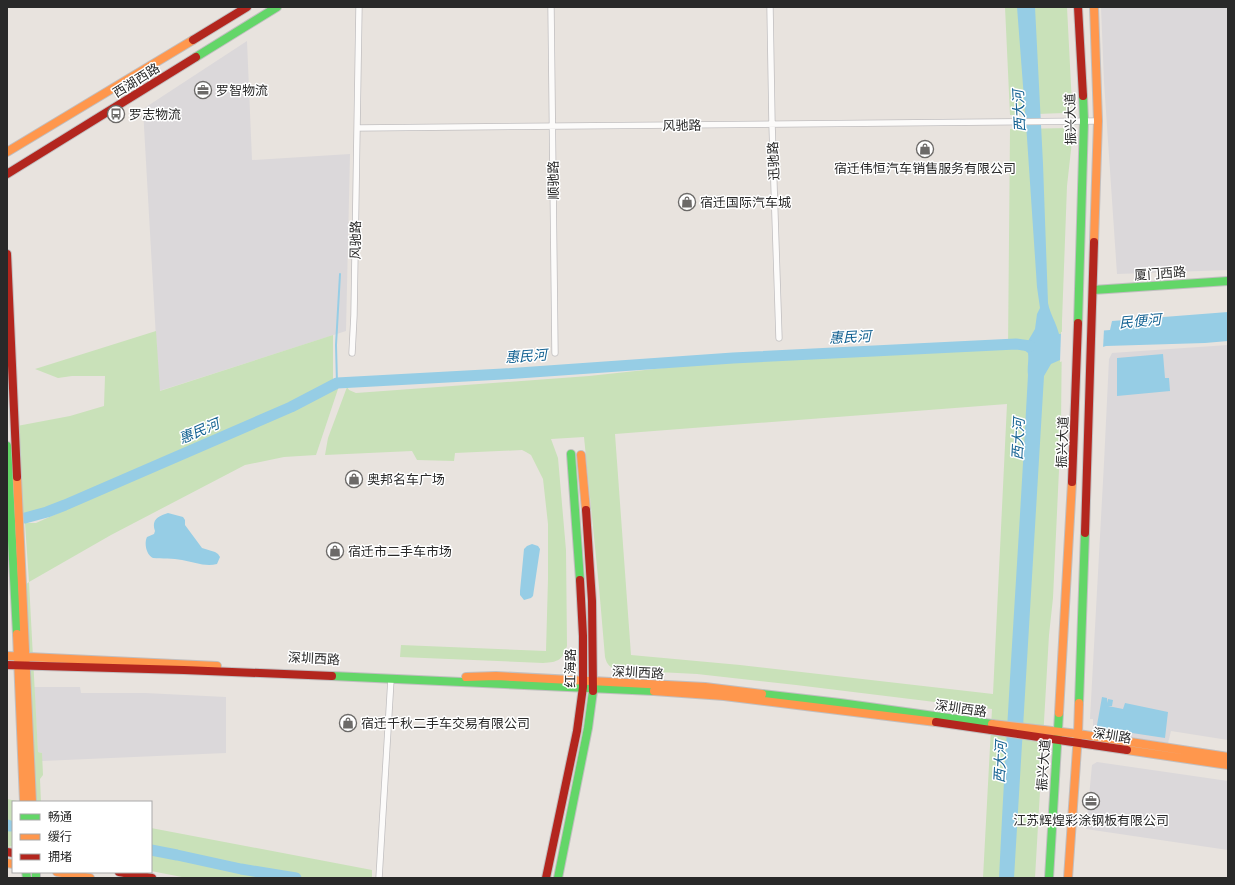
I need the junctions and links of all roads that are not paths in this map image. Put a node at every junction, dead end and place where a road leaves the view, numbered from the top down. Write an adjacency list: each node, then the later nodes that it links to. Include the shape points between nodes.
1 (247, 7): 13 (main road, 西湖西路)
2 (277, 7): 14 (main road, 西湖西路)
3 (359, 7): 12 (street, 风驰路)
4 (551, 7): 11 (street, 顺驰路)
5 (770, 7): 10 (street, 迅驰路)
6 (1078, 7): 8 (main road, 振兴大道)
7 (1094, 7): 9 (main road, 振兴大道)
8 (1084, 121): 9 (street, 风驰路); 10 (street, 风驰路); 32 (main road, 振兴大道, via 1073,471)
9 (1098, 121): 17 (main road, 振兴大道)
10 (772, 124): 11 (street, 风驰路); 18 (street, 迅驰路)
11 (551, 126): 12 (street, 风驰路); 20 (street, 顺驰路)
12 (357, 128): 19 (street, 风驰路)
13 (7, 152)
14 (7, 174)
15 (7, 254): 21 (main road)
16 (1228, 281): 17 (main road, 厦门西路)
17 (1093, 290): 33 (main road, 振兴大道)
18 (779, 338)
19 (352, 353)
20 (554, 353)
21 (10, 407): 26 (main road)
22 (7, 446): 26 (main road)
23 (571, 454): 29 (main road, 红海路, via 581,592)
24 (581, 455): 30 (main road, 红海路, via 592,601)
25 (7, 656): 26 (main road, 深圳西路)
26 (22, 661): 27 (main road, 深圳西路); 28 (main road, 深圳西路); 29 (main road, 深圳西路, via 457,677 496,676); 36 (main road); 37 (main road)
27 (7, 665)
28 (391, 679): 29 (main road, 深圳西路); 42 (street)
29 (583, 684): 30 (main road, 深圳西路); 43 (main road, 红海路, via 577,731)
30 (593, 685): 31 (main road, 深圳西路, via 730,697); 44 (main road, 红海路, via 588,728)
31 (994, 728): 32 (main road, 深圳路)
32 (1057, 735): 33 (main road, 深圳路); 45 (main road, 振兴大道)
33 (1077, 738): 34 (main road, 深圳路); 35 (main road, 深圳路); 46 (main road, 振兴大道)
34 (1228, 757)
35 (1228, 765)
36 (24, 801)
37 (32, 801)
38 (62, 873): 40 (main road)
39 (124, 873): 41 (main road)
40 (90, 878)
41 (152, 878)
42 (379, 878)
43 (546, 878)
44 (558, 878)
45 (1049, 878)
46 (1068, 878)

